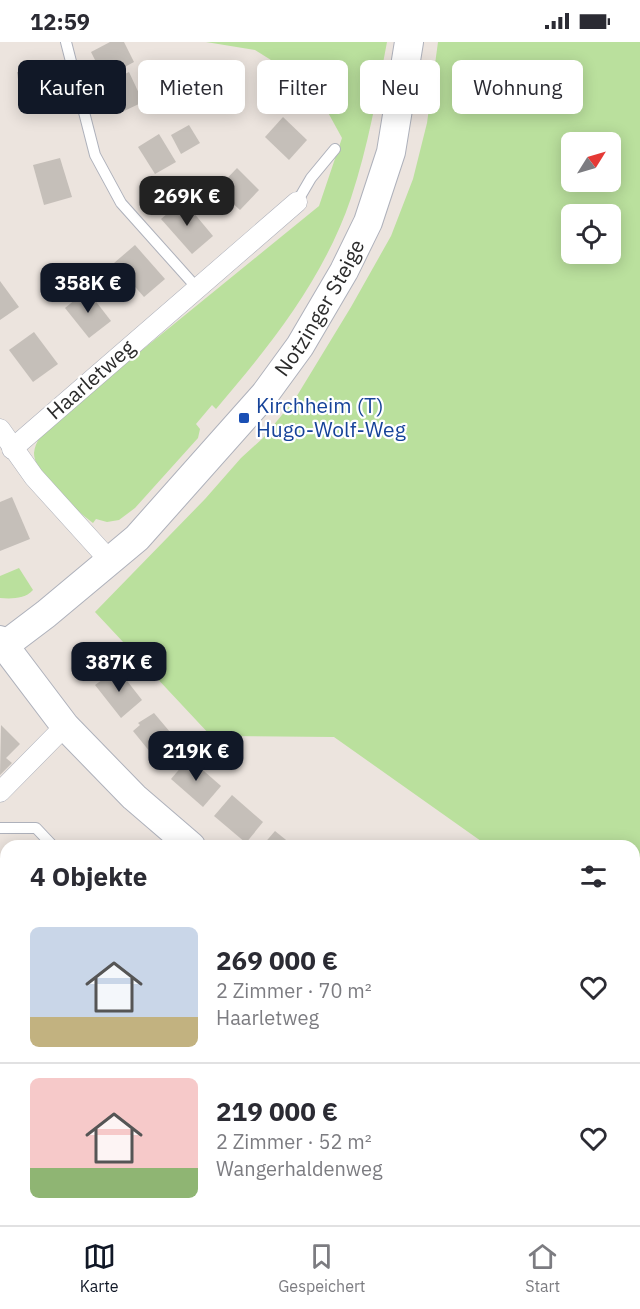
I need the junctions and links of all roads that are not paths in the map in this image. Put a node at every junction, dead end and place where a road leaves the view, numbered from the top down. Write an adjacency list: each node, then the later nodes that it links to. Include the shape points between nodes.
1 (66, 42): 5 (lane, via 95,155 121,203)
2 (409, 42): 8 (main road, Notzinger Steige, via 391,152 368,222 344,271 300,346 266,394 137,538)
3 (335, 149): 4 (lane, Haarletweg)
4 (297, 202): 5 (street, Haarletweg)
5 (197, 288): 7 (street, Haarletweg)
6 (0, 429): 7 (street)
7 (12, 449): 8 (street)
8 (110, 561): 9 (main road, Notzinger Steige)
9 (3, 642): 10 (main road)
10 (65, 726): 11 (street); 14 (main road, via 134,797)
11 (0, 792)
12 (0, 828): 13 (lane, via 36,828)
13 (47, 840)
14 (184, 840)

